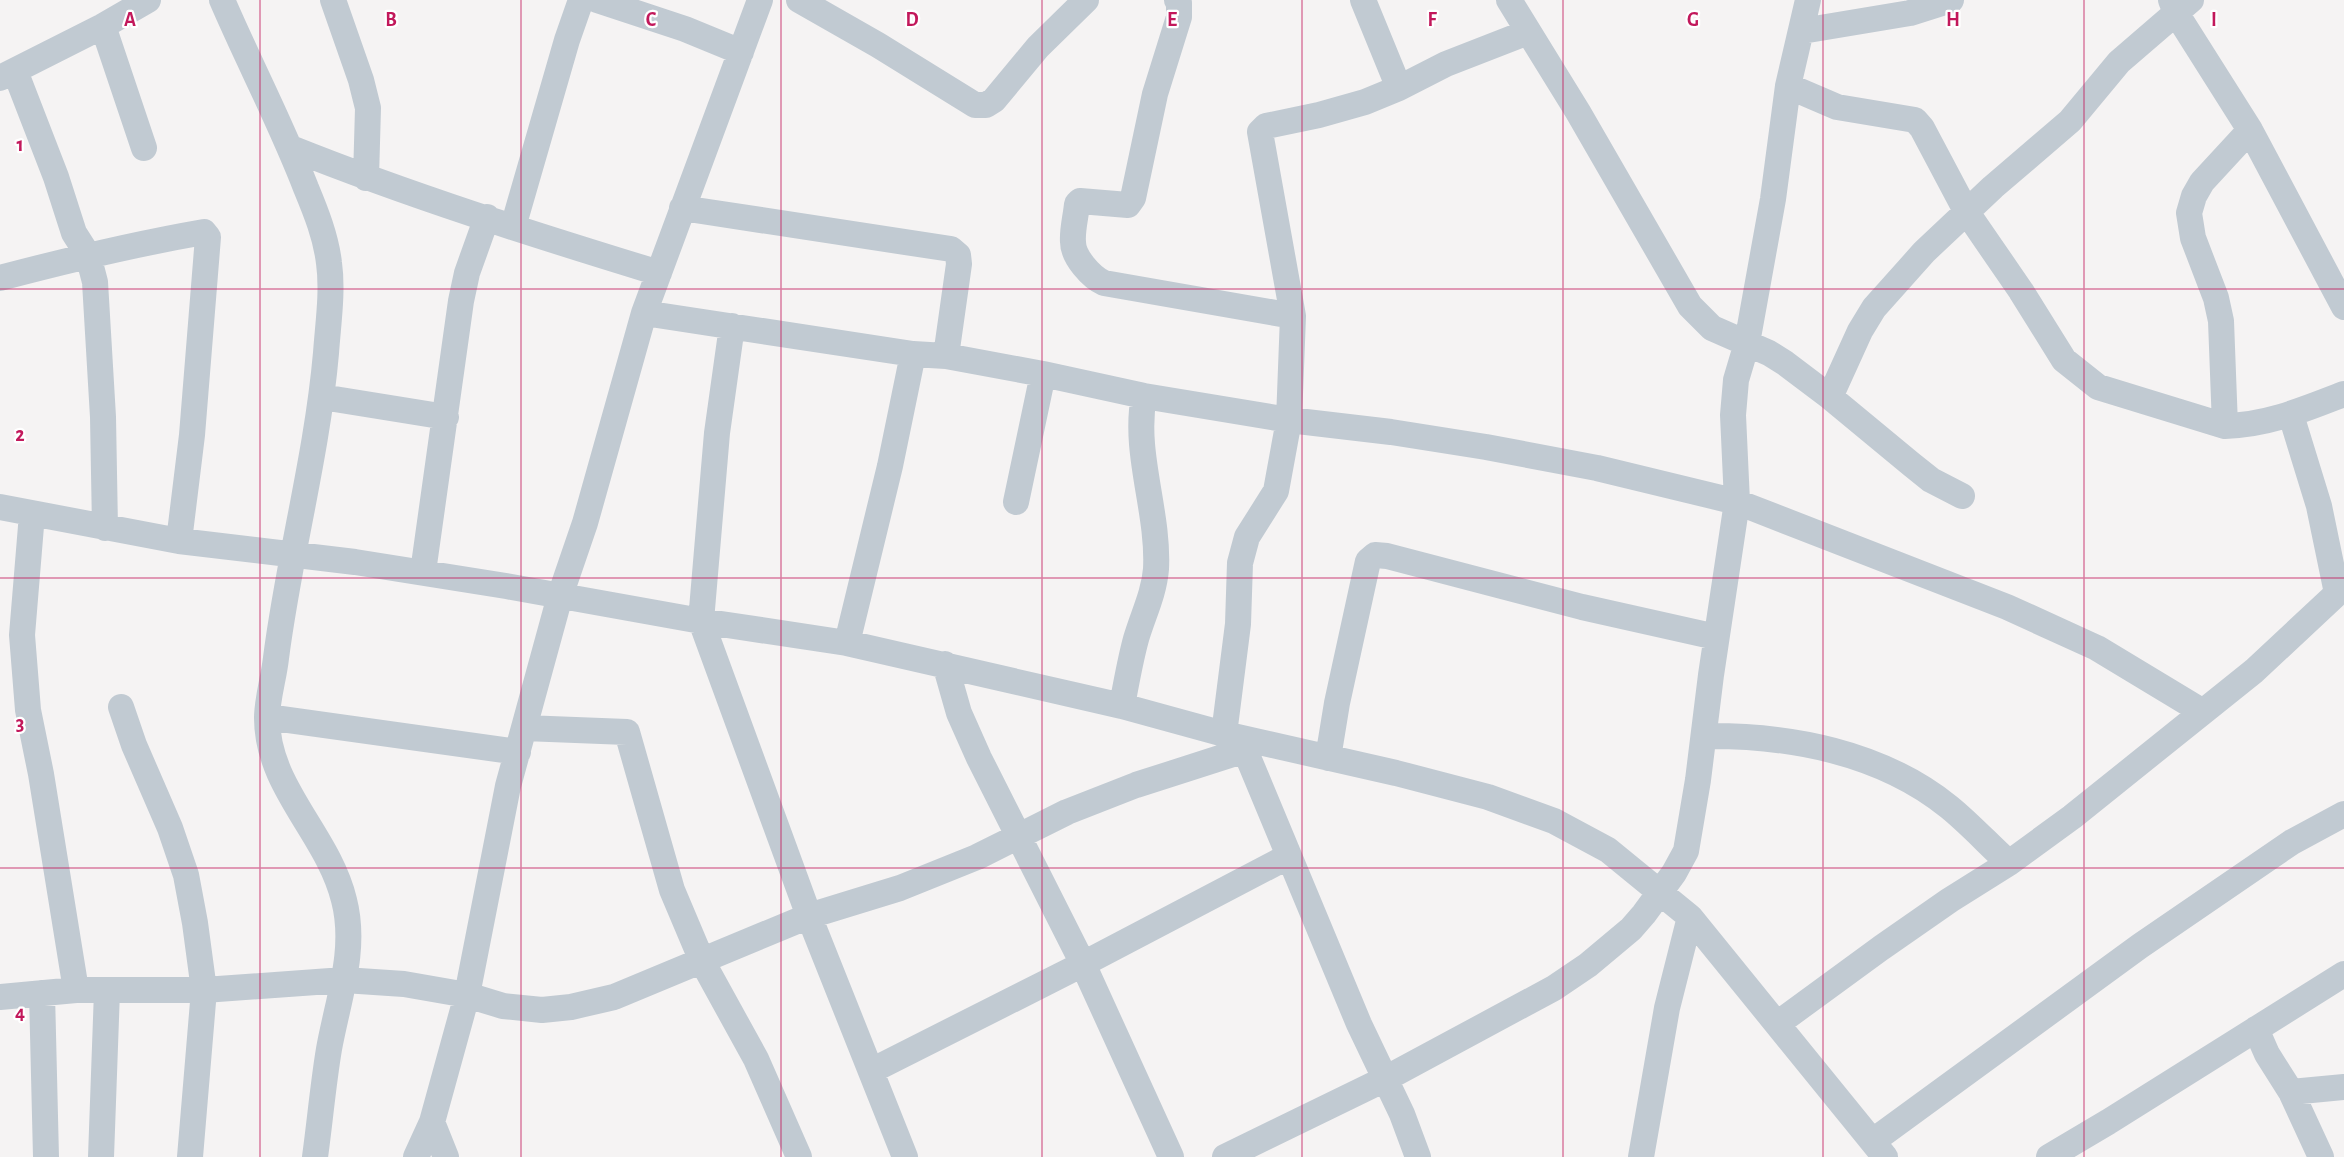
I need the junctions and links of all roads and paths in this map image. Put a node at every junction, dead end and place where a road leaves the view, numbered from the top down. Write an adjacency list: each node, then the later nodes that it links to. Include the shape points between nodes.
1 (148, 0): 15 (street)
2 (222, 0): 24 (street)
3 (333, 0): 25 (street, via 368,108)
4 (581, 0): 29 (street)
5 (597, 0): 18 (street)
6 (760, 0): 18 (street)
7 (800, 0): 8 (street, via 975,105 994,100 1038,47)
8 (1086, 0)
9 (1176, 0): 35 (street, via 1179,16 1155,94 1133,198 1128,205 1080,201 1072,245 1093,278 1104,283)
10 (1363, 0): 21 (street)
11 (1509, 0): 17 (street)
12 (1808, 0): 16 (street)
13 (1951, 0): 16 (street, via 1910,13)
14 (2179, 4): 22 (street); 27 (street, via 2119,62 2070,121)
15 (103, 27): 19 (street); 23 (street)
16 (1802, 31): 20 (street)
17 (1528, 32): 21 (street, via 1446,64); 37 (street, via 1690,306 1712,328)
18 (741, 52): 26 (street)
19 (7, 74): 30 (street, via 56,177 74,233)
20 (1788, 86): 27 (street, via 1837,107 1915,120); 37 (street)
21 (1399, 88): 35 (street, via 1365,102 1266,126 1260,132)
22 (2250, 130): 33 (street); 48 (street, via 2202,182 2189,213 2193,238 2221,321)
23 (144, 148)
24 (291, 148): 25 (street); 44 (street, via 323,233 329,264)
25 (366, 178): 28 (street)
26 (682, 208): 31 (street); 39 (street, via 951,249 958,255 959,264)
27 (1966, 211): 43 (street, via 1875,308 1860,331); 48 (street, via 2064,360 2098,387)
28 (487, 217): 29 (street); 46 (street, via 461,301)
29 (513, 227): 31 (street)
30 (88, 255): 32 (street); 54 (street, via 98,312); 55 (street, via 204,232 208,237)
31 (658, 273): 34 (street)
32 (0, 278)
33 (2344, 307)
34 (644, 313): 36 (street); 59 (street, via 585,523)
35 (1293, 316): 47 (street)
36 (732, 326): 38 (street); 60 (street, via 717,434)
37 (1747, 343): 43 (street, via 1785,363); 51 (street, via 1736,380 1733,415)
38 (913, 354): 39 (street); 62 (street)
39 (946, 356): 40 (street)
40 (1043, 374): 42 (street); 50 (street)
41 (2344, 394): 45 (street)
42 (1144, 396): 47 (street); 64 (street, via 1140,417 1156,568)
43 (1830, 397): 49 (street, via 1931,480)
44 (322, 398): 46 (street); 56 (street)
45 (2291, 415): 48 (street); 58 (street)
46 (446, 417): 57 (street)
47 (1289, 420): 51 (street, via 1486,447 1597,468); 70 (street, via 1276,491 1247,537 1240,563)
48 (2225, 426)
49 (1962, 496)
50 (1016, 502)
51 (1737, 502): 61 (street); 66 (street, via 2007,607 2097,648)
52 (0, 507): 53 (street)
53 (32, 514): 54 (street); 83 (street, via 22,635 28,710)
54 (105, 528): 55 (street)
55 (179, 541): 56 (street)
56 (294, 554): 57 (street); 67 (street)
57 (423, 572): 59 (street)
58 (2341, 590): 66 (street, via 2254,671)
59 (560, 596): 60 (street); 69 (street)
60 (700, 621): 62 (street); 77 (street)
61 (1716, 637): 68 (street); 71 (street, via 1375,555 1368,561)
62 (847, 643): 63 (street)
63 (945, 664): 64 (street); 73 (street, via 959,714)
64 (1122, 706): 70 (street)
65 (121, 707): 84 (street, via 186,875)
66 (2203, 712): 75 (street)
67 (267, 717): 69 (street); 82 (street, via 273,760 280,777 339,882 348,919)
68 (1704, 736): 75 (street, via 1747,735 1788,741 1837,751 1877,766 1913,783 1948,807); 76 (street, via 1686,851)
69 (521, 740): 79 (street, via 627,732 672,890); 87 (street, via 508,786)
70 (1236, 741): 71 (street); 73 (street, via 1067,812); 74 (street)
71 (1328, 758): 76 (street, via 1488,797 1554,821 1608,850)
72 (2344, 814): 96 (street, via 2292,842 2140,946)
73 (1019, 837): 77 (street, via 900,888); 80 (street)
74 (1289, 856): 80 (street); 92 (street)
75 (2010, 863): 89 (street, via 1950,900)
76 (1661, 893): 78 (street); 92 (street, via 1630,929 1554,988)
77 (809, 916): 79 (street); 91 (street)
78 (1690, 917): 89 (street); 108 (street, via 1667,1008)
79 (702, 961): 87 (street, via 614,997 571,1007 542,1010 503,1006); 103 (street, via 756,1059)
80 (1083, 964): 91 (street); 105 (street)
81 (2344, 974): 90 (street)
82 (344, 980): 84 (street); 87 (street, via 404,984); 100 (street, via 329,1049)
83 (76, 990): 85 (street); 86 (street)
84 (204, 990): 85 (street); 99 (street)
85 (107, 991): 98 (street)
86 (42, 993): 88 (street); 97 (street)
87 (467, 995): 95 (street)
88 (0, 998)
89 (1777, 1024): 96 (street)
90 (2256, 1029): 94 (street); 109 (street)
91 (871, 1071): 104 (street)
92 (1385, 1079): 106 (street); 107 (street)
93 (2344, 1087): 94 (street)
94 (2291, 1092): 110 (street)
95 (432, 1122): 101 (street); 102 (street)
96 (1879, 1149)
97 (46, 1157)
98 (101, 1157)
99 (189, 1157)
100 (315, 1157)
101 (416, 1157)
102 (446, 1157)
103 (799, 1157)
104 (905, 1157)
105 (1171, 1157)
106 (1225, 1157)
107 (1418, 1157)
108 (1641, 1157)
109 (2049, 1157)
110 (2321, 1157)

